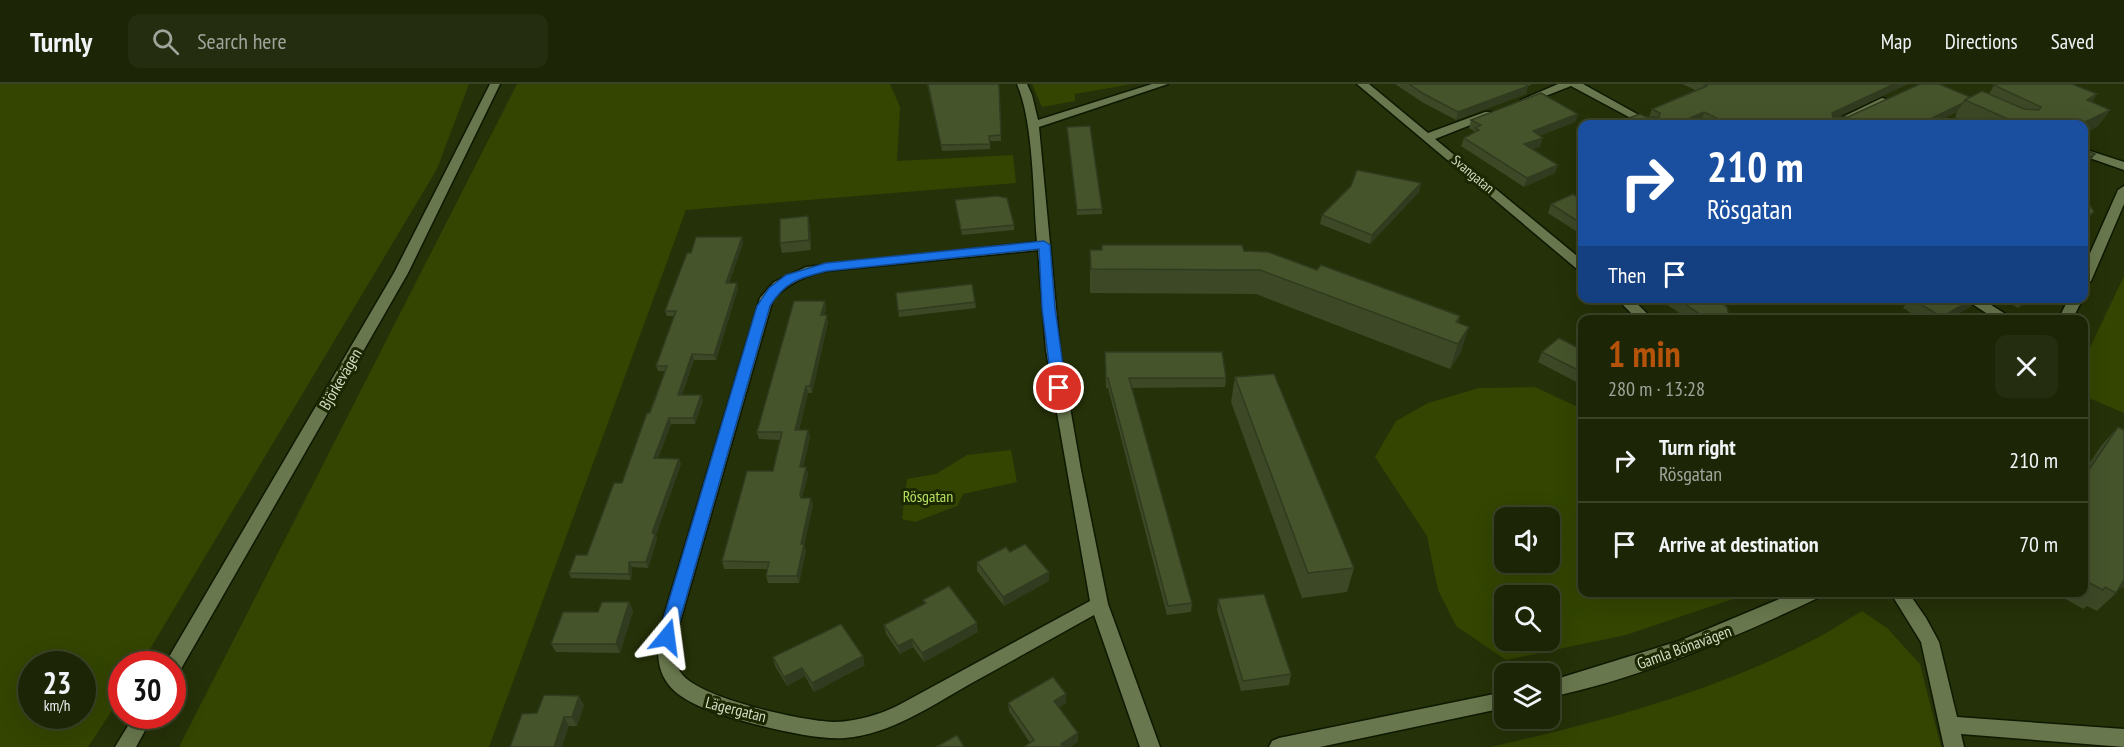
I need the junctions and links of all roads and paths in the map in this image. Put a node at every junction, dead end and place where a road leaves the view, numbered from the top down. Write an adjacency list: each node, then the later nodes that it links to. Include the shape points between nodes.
1 (495, 84): 25 (street, Björkevägen, via 401,273)
2 (1022, 84): 10 (street)
3 (1163, 84): 10 (street)
4 (1362, 84): 11 (street, Svangatan)
5 (1568, 84): 11 (street)
6 (1575, 84): 8 (street)
7 (1890, 98): 9 (street)
8 (1642, 120)
9 (1843, 120)
10 (1033, 125): 15 (street)
11 (1429, 137): 16 (street, Svangatan)
12 (2088, 153): 13 (street)
13 (2124, 166)
14 (2124, 190): 17 (street)
15 (1044, 245): 24 (street, via 1055,362); 24 (street, Lägergatan, via 826,267 790,278 773,291 760,318 665,654 674,681 695,698 823,730 849,730 881,723 904,712)
16 (1578, 263)
17 (2088, 272)
18 (1628, 303): 20 (street)
19 (1978, 303): 21 (street)
20 (1641, 315)
21 (1999, 315)
22 (1803, 597): 26 (street, Gamla Bönavägen, via 1695,644)
23 (1902, 597): 28 (street, via 1930,642)
24 (1099, 604): 32 (street)
25 (182, 651)
26 (1560, 686)
27 (1494, 702): 33 (street)
28 (1950, 725): 30 (street); 34 (street)
29 (136, 729): 31 (street)
30 (2124, 738)
31 (125, 747)
32 (1150, 747)
33 (1279, 747)
34 (1954, 747)

